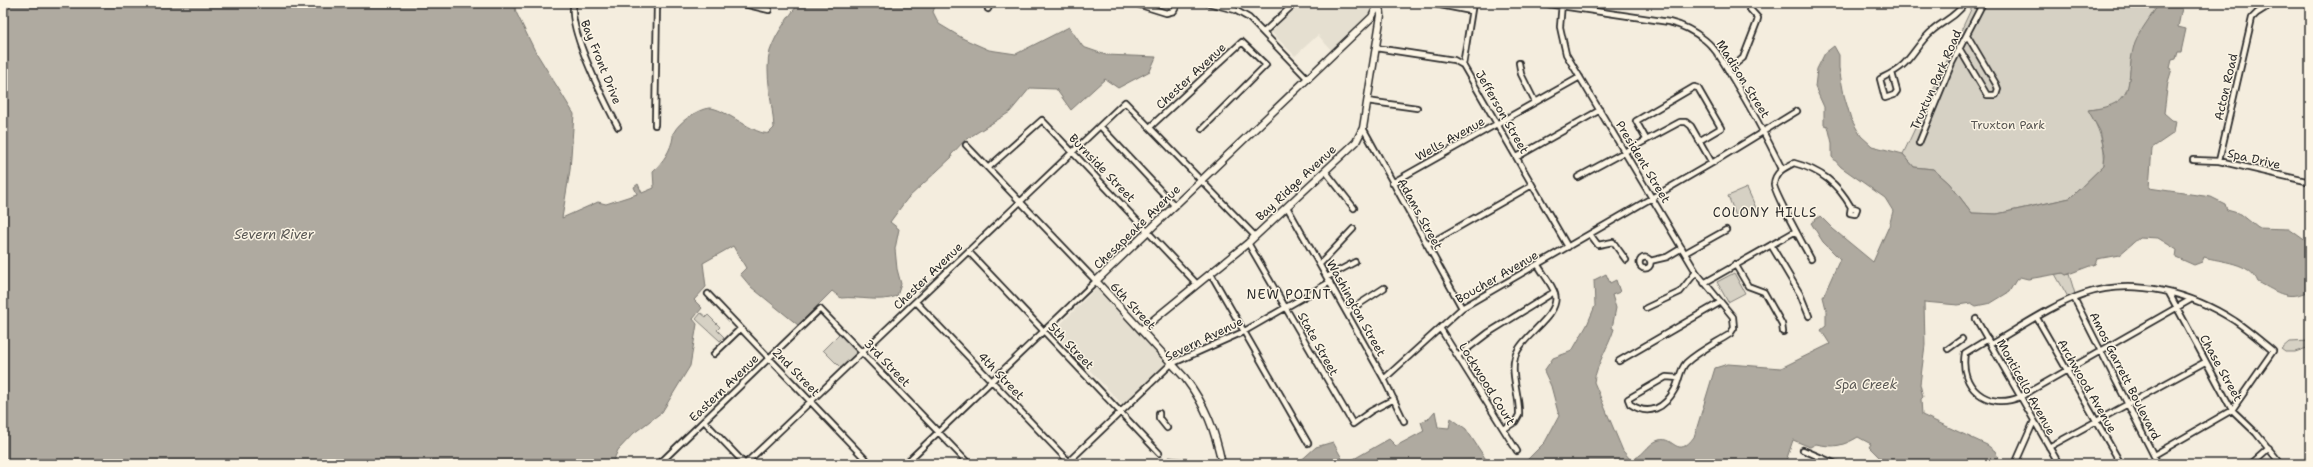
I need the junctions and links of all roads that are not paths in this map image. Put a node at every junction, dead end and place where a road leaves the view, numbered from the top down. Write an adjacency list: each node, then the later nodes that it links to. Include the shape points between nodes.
1 (574, 3): 41 (street, Bay Front Drive, via 573,17 579,40 601,95)
2 (657, 3): 39 (street)
3 (740, 3): 19 (street)
4 (991, 3): 18 (street)
5 (1134, 3): 6 (street, via 1166,13 1174,11)
6 (1178, 3)
7 (1208, 3): 22 (street, via 1238,12)
8 (1295, 3): 22 (street)
9 (1380, 3): 21 (main road, Chesapeake Avenue); 24 (main road, Bay Ridge Avenue)
10 (1430, 3): 20 (street)
11 (1473, 3): 20 (street)
12 (1541, 3): 17 (street, Madison Street)
13 (1750, 3): 29 (street, via 1749,8 1758,18 1757,22 1743,58)
14 (1965, 3): 30 (street, via 1957,14 1932,31 1905,64)
15 (1982, 3): 23 (street, Truxtun Park Road)
16 (2272, 3): 56 (street, Acton Road, via 2252,18)
17 (1561, 4): 29 (street, Madison Street, via 1681,25 1710,45); 31 (street, President Street, via 1562,45)
18 (988, 9)
19 (769, 10)
20 (1471, 11): 28 (street)
21 (1372, 17): 24 (main road); 32 (main road, Chesapeake Avenue)
22 (1264, 32): 32 (street)
23 (1967, 34): 26 (street, Truxtun Park Road); 26 (street, via 1996,84 1996,95 1987,94)
24 (1378, 37): 25 (main road, Bay Ridge Avenue)
25 (1376, 48): 28 (street, Jefferson Street, via 1454,60); 33 (main road, Bay Ridge Avenue)
26 (1959, 48): 50 (street, Truxtun Park Road)
27 (1518, 63): 34 (street)
28 (1463, 65): 38 (street, Jefferson Street)
29 (1728, 70): 45 (street, Madison Street)
30 (1892, 73): 30 (street, via 1897,91 1885,98 1880,79)
31 (1580, 77): 34 (street, Wells Avenue); 36 (street, President Street)
32 (1308, 78): 62 (main road, Chesapeake Avenue)
33 (1367, 101): 35 (street); 43 (main road, Bay Ridge Avenue)
34 (1535, 102): 38 (street, Wells Avenue)
35 (1417, 108)
36 (1600, 110): 53 (street, President Street); 54 (street)
37 (1797, 111): 45 (street, Boucher Avenue)
38 (1498, 124): 54 (street, Jefferson Street); 64 (street, Wells Avenue)
39 (655, 125)
40 (1100, 126): 42 (street, Chester Avenue, via 1126,102); 52 (street, Chester Avenue); 68 (street)
41 (618, 127)
42 (1150, 127): 44 (street, Chester Avenue, via 1242,42 1266,65); 62 (street)
43 (1362, 128): 46 (main road, Bay Ridge Avenue); 49 (street, Adams Street)
44 (1202, 129)
45 (1764, 132): 57 (street, Boucher Avenue); 59 (street, Madison Street)
46 (1358, 139): 49 (street, via 1363,138); 60 (main road, Bay Ridge Avenue)
47 (1646, 140): 48 (street, via 1683,122 1689,124); 48 (street, via 1636,121 1694,86 1698,88 1721,128); 53 (street)
48 (1699, 141): 57 (street)
49 (1370, 142): 64 (street, Adams Street)
50 (1919, 143)
51 (966, 145): 58 (street, 6th Street)
52 (1073, 152): 58 (street, Burnside Street, via 1042,120); 67 (street, Chester Avenue); 74 (street, Burnside Street)
53 (1625, 152): 61 (street); 66 (street, President Street)
54 (1517, 157): 65 (street, Jefferson Street)
55 (2193, 160): 56 (street, Spa Drive)
56 (2219, 161): 63 (street, Spa Drive)
57 (1712, 163): 66 (street, Boucher Avenue)
58 (988, 168): 67 (street, 6th Street)
59 (1782, 169): 70 (street, via 1794,163 1825,177 1842,192); 75 (street, via 1777,174 1775,192)
60 (1326, 172): 69 (main road, Bay Ridge Avenue); 71 (street)
61 (1578, 177)
62 (1201, 180): 68 (main road, Chesapeake Avenue); 77 (street)
63 (2310, 181)
64 (1392, 183): 79 (street, Adams Street)
65 (1532, 185): 79 (street); 81 (street, Jefferson Street)
66 (1652, 198): 76 (street, Boucher Avenue); 82 (street, President Street)
67 (1020, 202): 83 (street, Chester Avenue); 94 (street, 6th Street)
68 (1175, 206): 74 (main road, Chesapeake Avenue)
69 (1287, 207): 77 (main road, Bay Ridge Avenue); 88 (street, Washington Street)
70 (1851, 207)
71 (1354, 208)
72 (1354, 229): 88 (street)
73 (1726, 230): 82 (street)
74 (1148, 231): 94 (main road, Chesapeake Avenue); 97 (street, Burnside Street)
75 (1796, 232): 80 (street); 84 (street)
76 (1590, 234): 81 (street, Boucher Avenue); 85 (street, via 1598,245 1613,242)
77 (1255, 236): 78 (main road, Bay Ridge Avenue)
78 (1248, 243): 92 (main road, Bay Ridge Avenue); 106 (street, State Street)
79 (1427, 245): 108 (street, Adams Street)
80 (1771, 245): 90 (street); 112 (street, via 1800,294)
81 (1568, 247): 89 (street, Boucher Avenue)
82 (1683, 250): 87 (street); 91 (street, President Street)
83 (969, 252): 104 (street, Chester Avenue); 118 (street, 5th Street)
84 (1811, 259)
85 (1626, 260)
86 (1355, 262): 93 (street)
87 (1650, 262)
88 (1320, 264): 93 (street, Washington Street)
89 (1538, 264): 99 (street); 108 (street, Boucher Avenue)
90 (1734, 264): 96 (street); 120 (street, via 1748,286 1764,292 1782,324)
91 (1696, 272): 96 (street, President Street); 109 (street, via 1680,292)
92 (1211, 274): 97 (main road, Bay Ridge Avenue); 119 (street)
93 (1327, 277): 95 (street, Washington Street)
94 (1096, 282): 117 (main road, 6th Street); 118 (street, Chesapeake Avenue)
95 (1330, 282): 106 (street, Severn Avenue); 111 (street, Washington Street)
96 (1704, 283): 105 (street, President Street)
97 (1197, 284): 117 (main road, Bay Ridge Avenue)
98 (1384, 288): 111 (street)
99 (1554, 292): 128 (street, via 1488,333); 149 (street, via 1555,305 1552,310 1521,344 1515,357 1518,415 1515,422)
100 (2169, 293): 102 (street, via 2125,286 2093,291); 103 (street); 107 (street, Chase Street)
101 (708, 294): 116 (street, 2nd Street)
102 (2074, 298): 113 (street); 125 (street, Amos Garrett Boulevard)
103 (2190, 300): 107 (street); 141 (street, via 2222,314 2273,351)
104 (916, 302): 126 (street, Chester Avenue); 136 (street, 4th Street)
105 (1719, 302): 130 (street); 134 (street, President Street, via 1733,317 1734,328 1730,334 1685,364)
106 (1286, 306): 119 (street, Severn Avenue); 138 (street, State Street, via 1353,424)
107 (2176, 307): 125 (street); 131 (street, Chase Street)
108 (1462, 308): 115 (street, Boucher Avenue)
109 (1646, 308)
110 (820, 309): 126 (street, 3rd Street); 129 (street, Eastern Avenue)
111 (1347, 312): 135 (street, Washington Street)
112 (1809, 316)
113 (2037, 318): 123 (street); 133 (street, Archwood Avenue)
114 (1976, 319): 122 (street, Monticello Avenue)
115 (1440, 328): 128 (street, Lockwood Court); 135 (street, Boucher Avenue)
116 (740, 329): 127 (street); 129 (street, 2nd Street)
117 (1141, 330): 132 (main road, 6th Street)
118 (1044, 332): 136 (street, Chesapeake Avenue); 142 (street, 5th Street)
119 (1243, 332): 132 (street, Severn Avenue); 151 (street)
120 (1783, 332)
121 (1962, 339): 124 (street)
122 (1988, 339): 123 (street, Monticello Avenue); 137 (street, via 1964,353 1965,375 1980,396 1988,400 2008,401)
123 (1991, 344): 137 (street, Monticello Avenue)
124 (1948, 349)
125 (2100, 350): 133 (street); 140 (street, Amos Garrett Boulevard)
126 (863, 352): 139 (street, Chester Avenue); 150 (street, 3rd Street)
127 (714, 354)
128 (1458, 356): 149 (street, Lockwood Court)
129 (769, 359): 139 (street, 2nd Street); 144 (street, Eastern Avenue)
130 (1619, 361)
131 (2206, 362): 140 (street); 141 (street, Chase Street)
132 (1171, 364): 142 (street, Severn Avenue); 164 (main road, 6th Street, via 1185,378 1207,412)
133 (2066, 370): 137 (street); 147 (street, Archwood Avenue)
134 (1679, 378): 134 (street, via 1670,398 1660,407 1652,411 1637,409 1630,404 1628,399 1666,377)
135 (1384, 379): 138 (street, Washington Street)
136 (992, 381): 150 (street, Chesapeake Avenue); 158 (street, 4th Street)
137 (2020, 397): 146 (street, Monticello Avenue)
138 (1394, 399): 145 (street, Washington Street)
139 (810, 402): 160 (street, Chester Avenue); 161 (street, 2nd Street)
140 (2129, 405): 147 (street); 157 (street, Amos Garrett Boulevard)
141 (2232, 410): 153 (street, Chase Street); 157 (street)
142 (1120, 412): 156 (street, 5th Street); 158 (street, Severn Avenue)
143 (1159, 413): 148 (street, via 1159,418)
144 (704, 421): 159 (street, Eastern Avenue); 160 (street)
145 (1404, 421)
146 (2034, 421): 152 (street, Monticello Avenue); 166 (street)
147 (2096, 421): 152 (street); 168 (street, Archwood Avenue)
148 (1167, 428)
149 (1504, 429): 155 (street, Lockwood Court)
150 (939, 432): 162 (street, Chesapeake Avenue); 163 (street, 3rd Street)
151 (1308, 442)
152 (2049, 447): 167 (street, Monticello Avenue)
153 (2269, 448): 170 (street); 171 (street, Chase Street)
154 (1803, 450): 165 (street)
155 (1517, 451)
156 (1159, 453)
157 (2154, 455): 169 (street, Amos Garrett Boulevard)
158 (1068, 463)
159 (660, 464)
160 (745, 464)
161 (870, 464)
162 (905, 464)
163 (969, 464)
164 (1222, 464)
165 (1836, 464)
166 (2015, 464)
167 (2059, 464)
168 (2121, 464)
169 (2158, 464)
170 (2251, 464)
171 (2281, 464)

